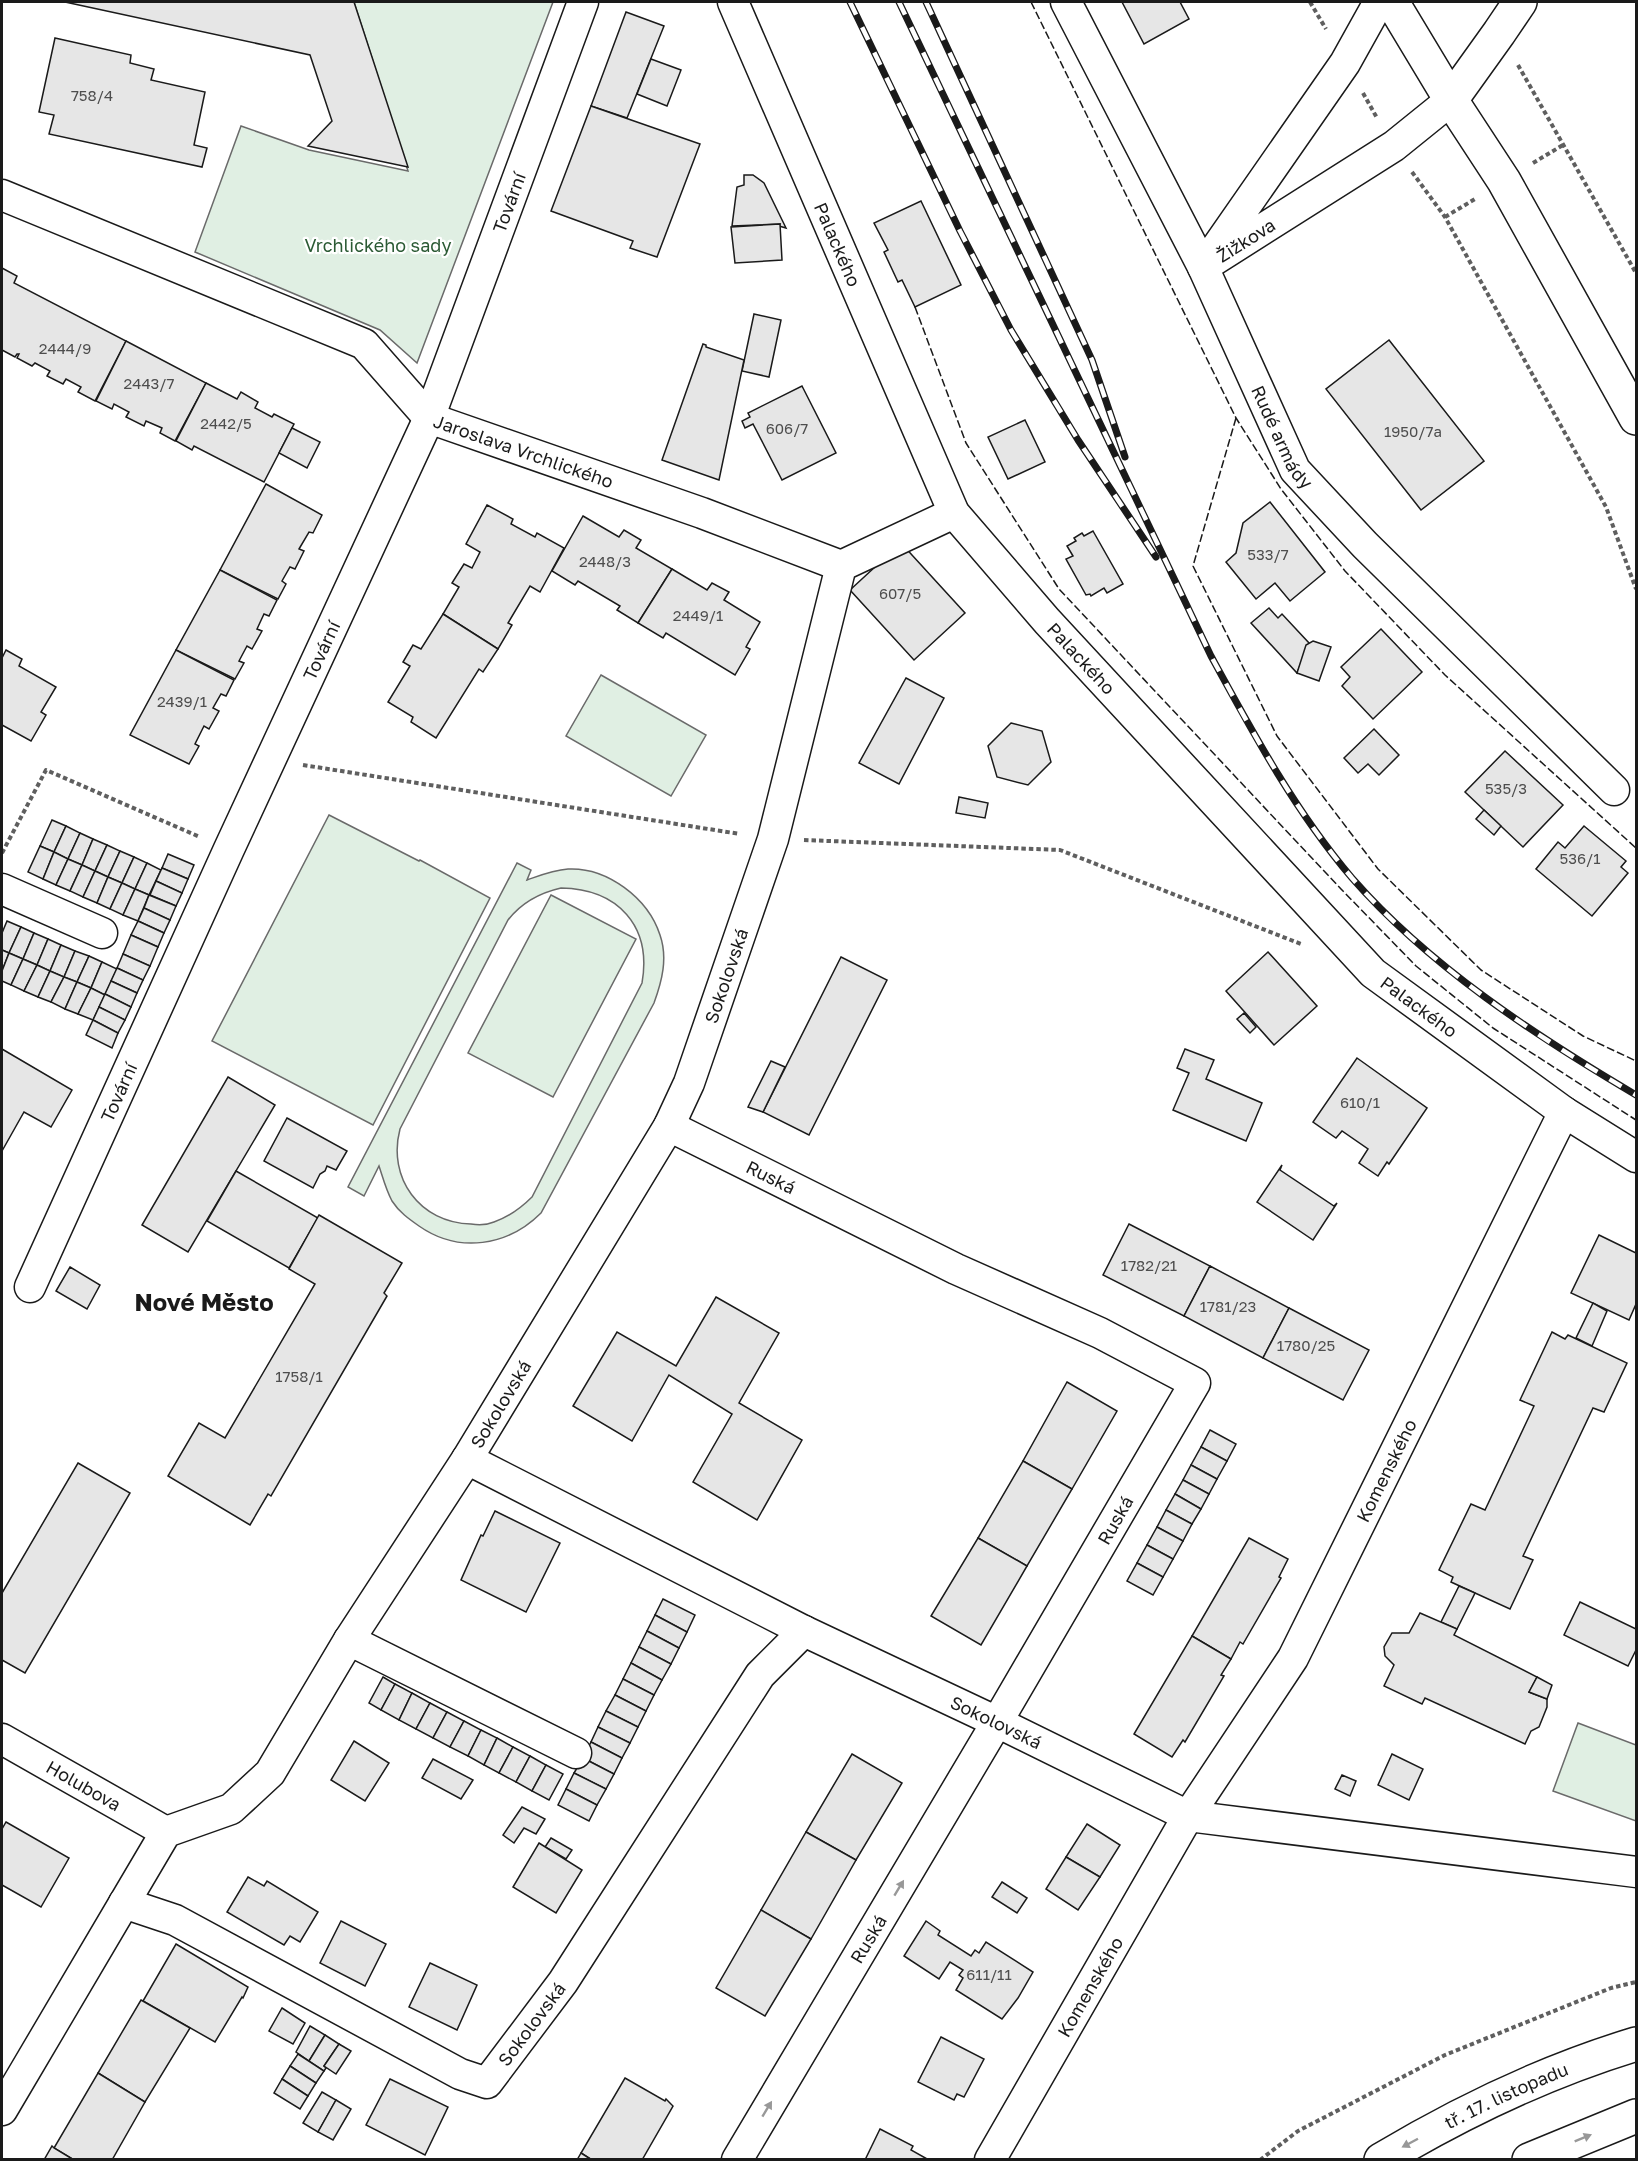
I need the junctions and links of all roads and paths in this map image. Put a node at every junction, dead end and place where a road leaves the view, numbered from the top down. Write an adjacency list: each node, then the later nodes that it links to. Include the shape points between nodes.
1 (583, 2): 15 (street, Tovární)
2 (733, 2): 17 (street, Palackého)
3 (1066, 2): 13 (street, Rudé armády)
4 (1310, 2): 9 (path)
5 (1379, 2): 9 (street, Žižkova)
6 (1392, 2): 10 (main road)
7 (1520, 2): 8 (main road, Žižkova)
8 (1499, 33): 10 (main road, Žižkova); 14 (path)
9 (1345, 63): 11 (path); 13 (street, Žižkova)
10 (1451, 100): 11 (street, Žižkova); 16 (main road, via 1504,181)
11 (1394, 146): 13 (street, Žižkova); 19 (path, via 1445,217 1606,507)
12 (2, 195): 15 (street, Jaroslava Vrchlického, via 364,344)
13 (1203, 267): 21 (street, Rudé armády, via 1295,470 1365,545)
14 (1636, 273)
15 (429, 418): 18 (street, Jaroslava Vrchlického); 20 (street, Tovární)
16 (1636, 418)
17 (954, 513): 18 (street); 28 (street, Palackého, via 1047,621 1373,973)
18 (841, 566): 22 (street, Sokolovská)
19 (1636, 589)
20 (270, 760): 22 (path); 23 (street, Tovární)
21 (1614, 790)
22 (773, 839): 27 (path, via 1060,850); 29 (street, Sokolovská, via 689,1083)
23 (229, 849): 24 (path, via 46,770); 31 (street, Tovární)
24 (2, 853)
25 (2, 889): 26 (street)
26 (102, 933)
27 (1309, 947)
28 (1564, 1112): 30 (street, Palackého); 38 (street, Komenského, via 1293,1658)
29 (669, 1126): 32 (street, Sokolovská); 35 (street, Ruská, via 956,1269 1100,1333 1195,1383)
30 (1636, 1157)
31 (30, 1287)
32 (467, 1460): 33 (street, Sokolovská); 34 (street, Sokolovská)
33 (804, 1631): 35 (street, Sokolovská); 41 (street, Sokolovská, via 760,1675 563,1982 487,2083 460,2074 175,1920)
34 (348, 1640): 37 (street); 39 (street, Sokolovská, via 270,1773 231,1809)
35 (997, 1722): 38 (street, Sokolovská); 46 (street, Ruská, one-way to 35)
36 (2, 1739): 39 (street, Holubova)
37 (576, 1753)
38 (1188, 1816): 40 (street); 47 (street, Komenského)
39 (166, 1832): 41 (street)
40 (1636, 1872)
41 (124, 1903): 44 (street)
42 (1636, 1982): 48 (path, via 1611,1988 1446,2055 1298,2131)
43 (1636, 2044): 49 (main road, tř. 17. listopadu, one-way to 49, via 1486,2103)
44 (2, 2110)
45 (1636, 2116): 50 (main road, one-way to 45)
46 (737, 2160)
47 (990, 2160)
48 (1260, 2160)
49 (1381, 2160)
50 (1529, 2160)

